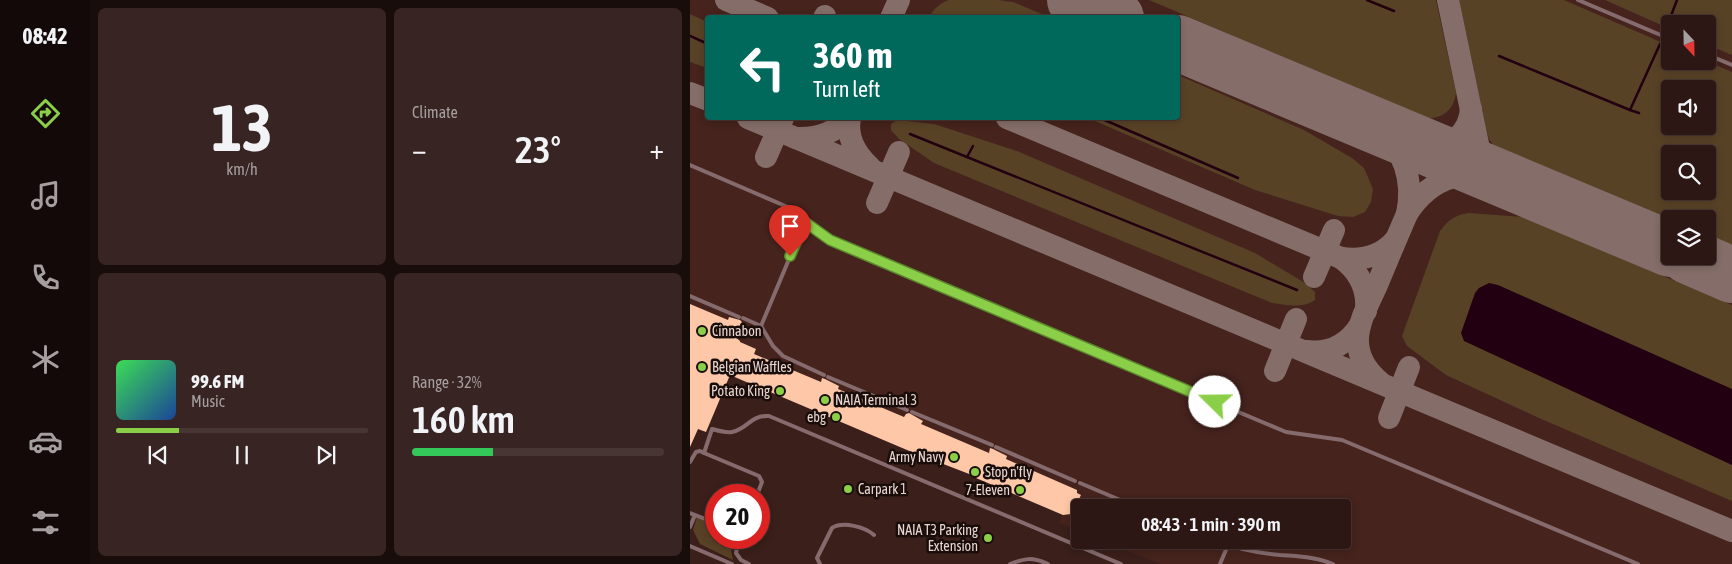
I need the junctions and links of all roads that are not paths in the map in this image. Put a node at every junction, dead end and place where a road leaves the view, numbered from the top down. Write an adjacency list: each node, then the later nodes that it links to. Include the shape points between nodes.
1 (1578, 0): 2 (lane)
2 (1661, 35)
3 (1716, 58): 4 (lane)
4 (1732, 65)
5 (690, 165): 6 (lane, via 790,208)
6 (805, 222): 8 (lane); 30 (lane, via 830,240 1286,432 1342,440)
7 (690, 296): 8 (lane)
8 (761, 326): 12 (lane, via 783,356)
9 (704, 452): 10 (lane, via 696,452); 11 (lane, via 759,476); 27 (lane, via 712,429 733,432 754,418 769,416)
10 (690, 462)
11 (761, 484)
12 (1118, 499)
13 (690, 513): 14 (lane)
14 (696, 515): 15 (lane); 16 (lane)
15 (705, 519)
16 (690, 527)
17 (874, 535): 24 (lane, via 865,529 835,526 817,558)
18 (690, 546): 22 (lane)
19 (737, 549): 23 (lane, via 741,560)
20 (1227, 549): 28 (lane)
21 (1242, 549): 29 (lane, via 1303,556)
22 (732, 564)
23 (749, 564)
24 (820, 564)
25 (1010, 564): 26 (lane, via 1035,558)
26 (1048, 564)
27 (1121, 564)
28 (1220, 564)
29 (1333, 564)
30 (1638, 564)

